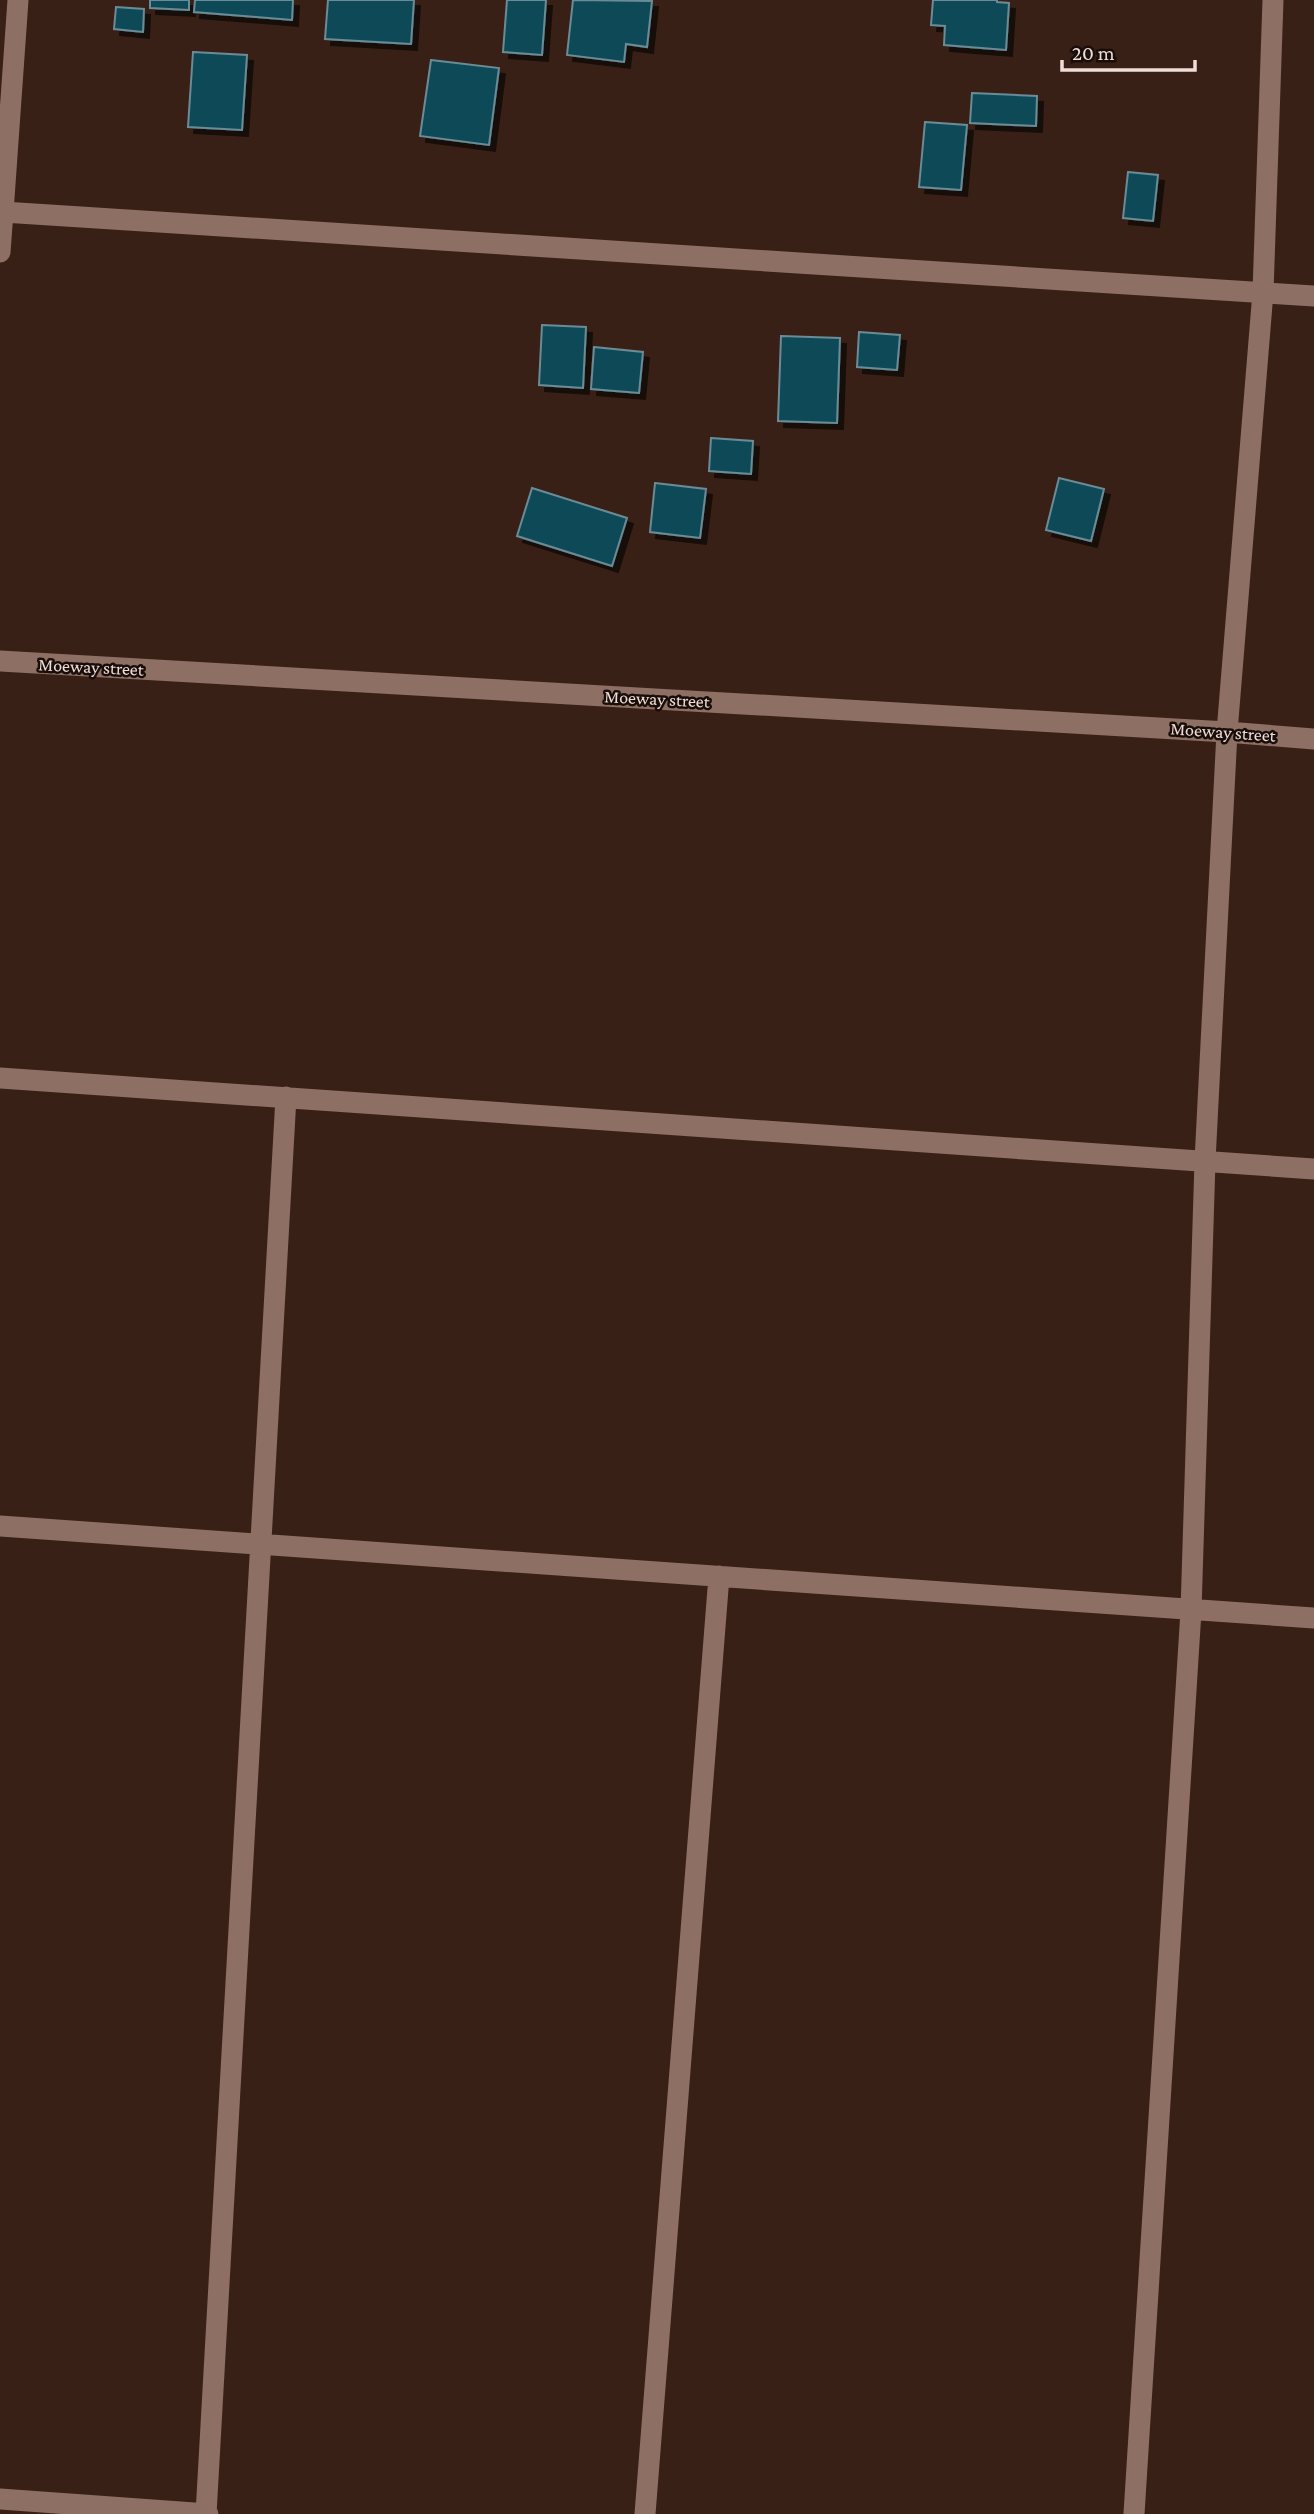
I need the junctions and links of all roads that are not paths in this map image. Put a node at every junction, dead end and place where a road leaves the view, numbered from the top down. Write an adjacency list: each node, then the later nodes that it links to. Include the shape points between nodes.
1 (18, 0): 3 (street)
2 (1273, 0): 5 (street)
3 (2, 212): 4 (street); 5 (street)
4 (0, 252)
5 (1263, 292): 6 (street); 8 (street)
6 (1314, 296)
7 (0, 661): 8 (street, Moeway street)
8 (1227, 732): 9 (street, Moeway street); 12 (street)
9 (1314, 739)
10 (0, 1078): 11 (street)
11 (286, 1097): 12 (street); 15 (street)
12 (1205, 1161): 13 (street); 17 (street)
13 (1314, 1168)
14 (0, 1526): 15 (street)
15 (261, 1546): 16 (street); 20 (street)
16 (719, 1576): 17 (street); 21 (street)
17 (1191, 1611): 18 (street); 22 (street)
18 (1314, 1618)
19 (0, 2499): 20 (street)
20 (207, 2514)
21 (645, 2514)
22 (1134, 2514)

